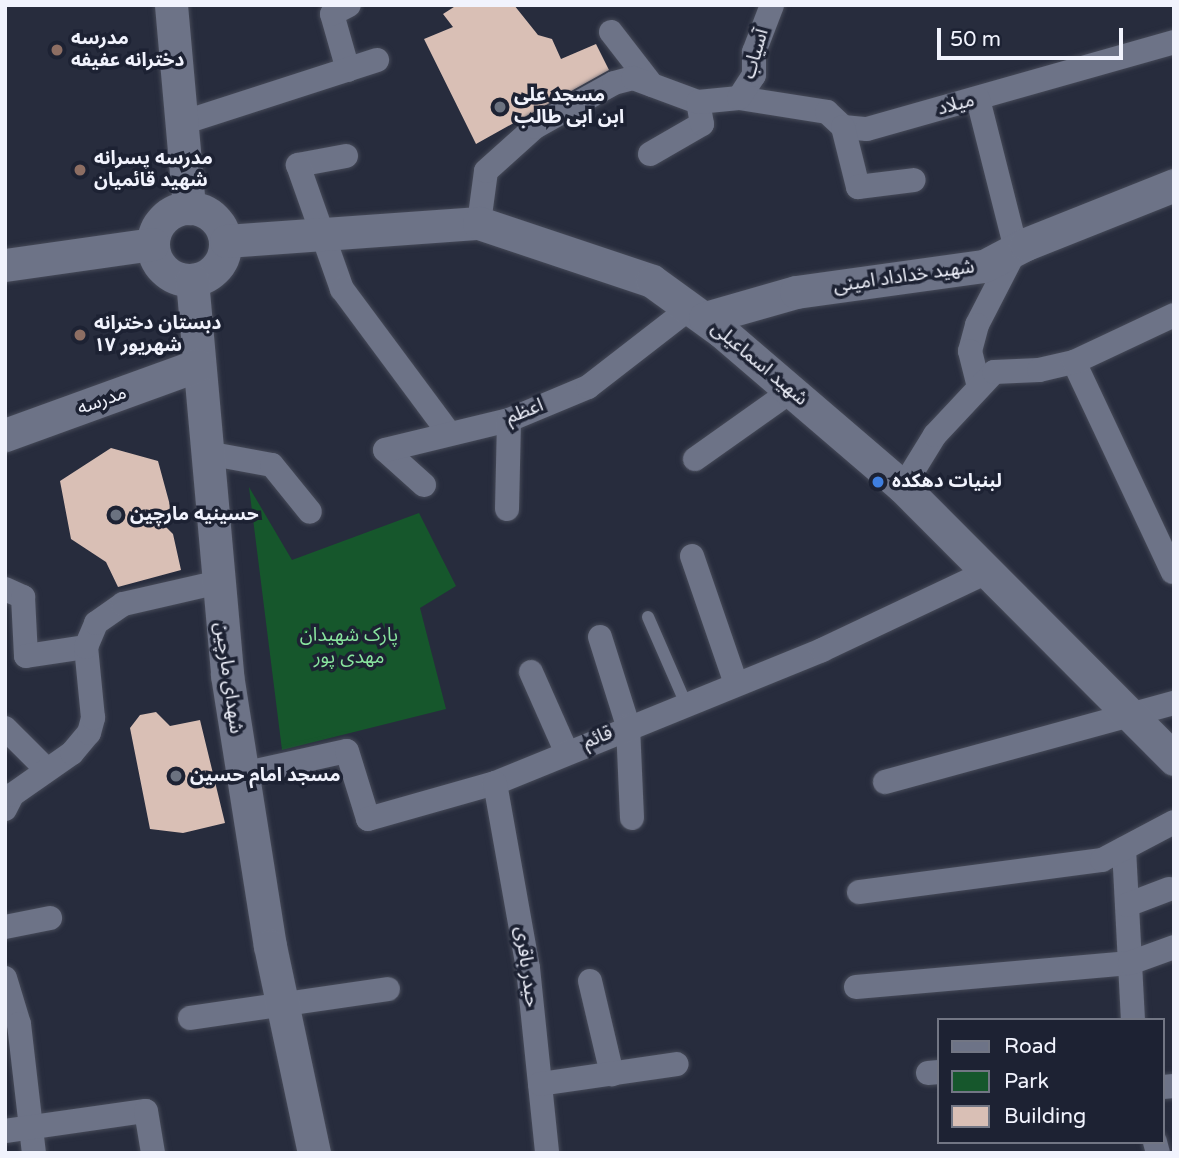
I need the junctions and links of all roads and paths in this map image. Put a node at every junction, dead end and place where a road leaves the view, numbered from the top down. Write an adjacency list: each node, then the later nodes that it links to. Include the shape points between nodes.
1 (171, 5): 12 (street)
2 (349, 5): 7 (street, via 332,14)
3 (772, 5): 9 (street, آسیاب, via 754,52 754,75)
4 (611, 32): 8 (street)
5 (1174, 43): 10 (street, میلاد)
6 (377, 60): 7 (street)
7 (348, 69): 12 (street)
8 (652, 85): 11 (street, آسیاب); 19 (street, آسیاب, via 634,78 614,83 535,127 486,171)
9 (739, 98): 11 (street, آسیاب); 13 (street, via 827,112)
10 (978, 99): 13 (street, میلاد, via 867,129); 23 (street)
11 (698, 102): 14 (street, via 702,124)
12 (182, 123): 18 (street)
13 (843, 127): 16 (street, via 858,187)
14 (650, 154)
15 (346, 156): 20 (street, via 298,165)
16 (914, 180)
17 (1174, 185): 23 (street, شهید خداداد امینی)
18 (189, 208): 21 (street, via 209,214); 22 (street, via 168,215 155,232)
19 (479, 223): 20 (street, شهید اسماعیلی); 26 (street, شهید اسماعیلی, via 652,281)
20 (325, 232): 21 (street, شهید اسماعیلی); 33 (street, via 342,289)
21 (226, 241): 25 (street, via 213,272)
22 (153, 244): 24 (street); 25 (street, via 160,266 169,275)
23 (1016, 249): 26 (street, شهید خداداد امینی, via 984,266 796,292); 30 (street, via 977,325 970,351)
24 (5, 265)
25 (192, 281): 29 (street, شهدای مارچین)
26 (698, 313): 31 (street, شهید اسماعیلی); 32 (street, اعظم, via 588,387)
27 (1174, 315): 28 (street)
28 (1074, 362): 30 (street, via 1039,370 994,372); 43 (street)
29 (198, 365): 34 (street, مدرسه); 35 (street, شهدای مارچین)
30 (979, 386): 38 (street, via 935,435)
31 (791, 391): 36 (street); 38 (street, شهید اسماعیلی)
32 (509, 420): 33 (street, اعظم); 39 (street)
33 (449, 433): 37 (street, اعظم, via 385,450)
34 (5, 435)
35 (207, 453): 40 (street, via 272,465); 44 (street, شهدای مارچین)
36 (695, 458)
37 (424, 485)
38 (903, 487): 42 (street, شهید اسماعیلی)
39 (507, 509)
40 (310, 512)
41 (692, 556): 50 (street)
42 (987, 572): 50 (street, قائم, via 822,650); 53 (street, شهید اسماعیلی)
43 (1173, 572)
44 (215, 583): 48 (street, via 110,610 96,623); 59 (street, شهدای مارچین)
45 (5, 589): 48 (street, via 23,597 26,656)
46 (648, 617): 52 (lane)
47 (600, 638): 54 (street)
48 (86, 647): 58 (street, via 93,718 89,733 72,753)
49 (531, 672): 56 (street)
50 (736, 684): 52 (street, قائم)
51 (1174, 703): 53 (street)
52 (686, 704): 54 (street, قائم)
53 (1131, 716): 57 (street, شهید اسماعیلی); 60 (street)
54 (628, 726): 56 (street, قائم); 63 (street)
55 (5, 728): 58 (street)
56 (566, 751): 61 (street, قائم)
57 (1174, 759)
58 (45, 768): 62 (street, via 12,795)
59 (242, 774): 61 (street, قائم, via 347,751 368,819); 77 (street, شهدای مارچین)
60 (885, 782)
61 (495, 783): 83 (street, حیدر باقری, via 528,968)
62 (5, 809)
63 (632, 818)
64 (1174, 822): 65 (street)
65 (1124, 849): 67 (street, via 1102,860); 68 (street)
66 (1169, 889): 68 (street)
67 (859, 892)
68 (1127, 905): 72 (street)
69 (50, 918): 70 (street)
70 (5, 927)
71 (1174, 947): 72 (street)
72 (1130, 963): 75 (street); 80 (street)
73 (5, 978): 78 (street)
74 (590, 981): 82 (street)
75 (856, 987)
76 (388, 989): 77 (street)
77 (283, 1007): 79 (street); 88 (street, شهدای مارچین)
78 (10, 1013): 84 (street)
79 (190, 1018)
80 (1133, 1018)
81 (677, 1064): 82 (street)
82 (612, 1074): 83 (street)
83 (540, 1084): 89 (street, حیدر باقری)
84 (30, 1126): 85 (street); 86 (street); 87 (street, via 146,1111)
85 (5, 1130)
86 (34, 1153)
87 (153, 1153)
88 (314, 1153)
89 (547, 1153)

